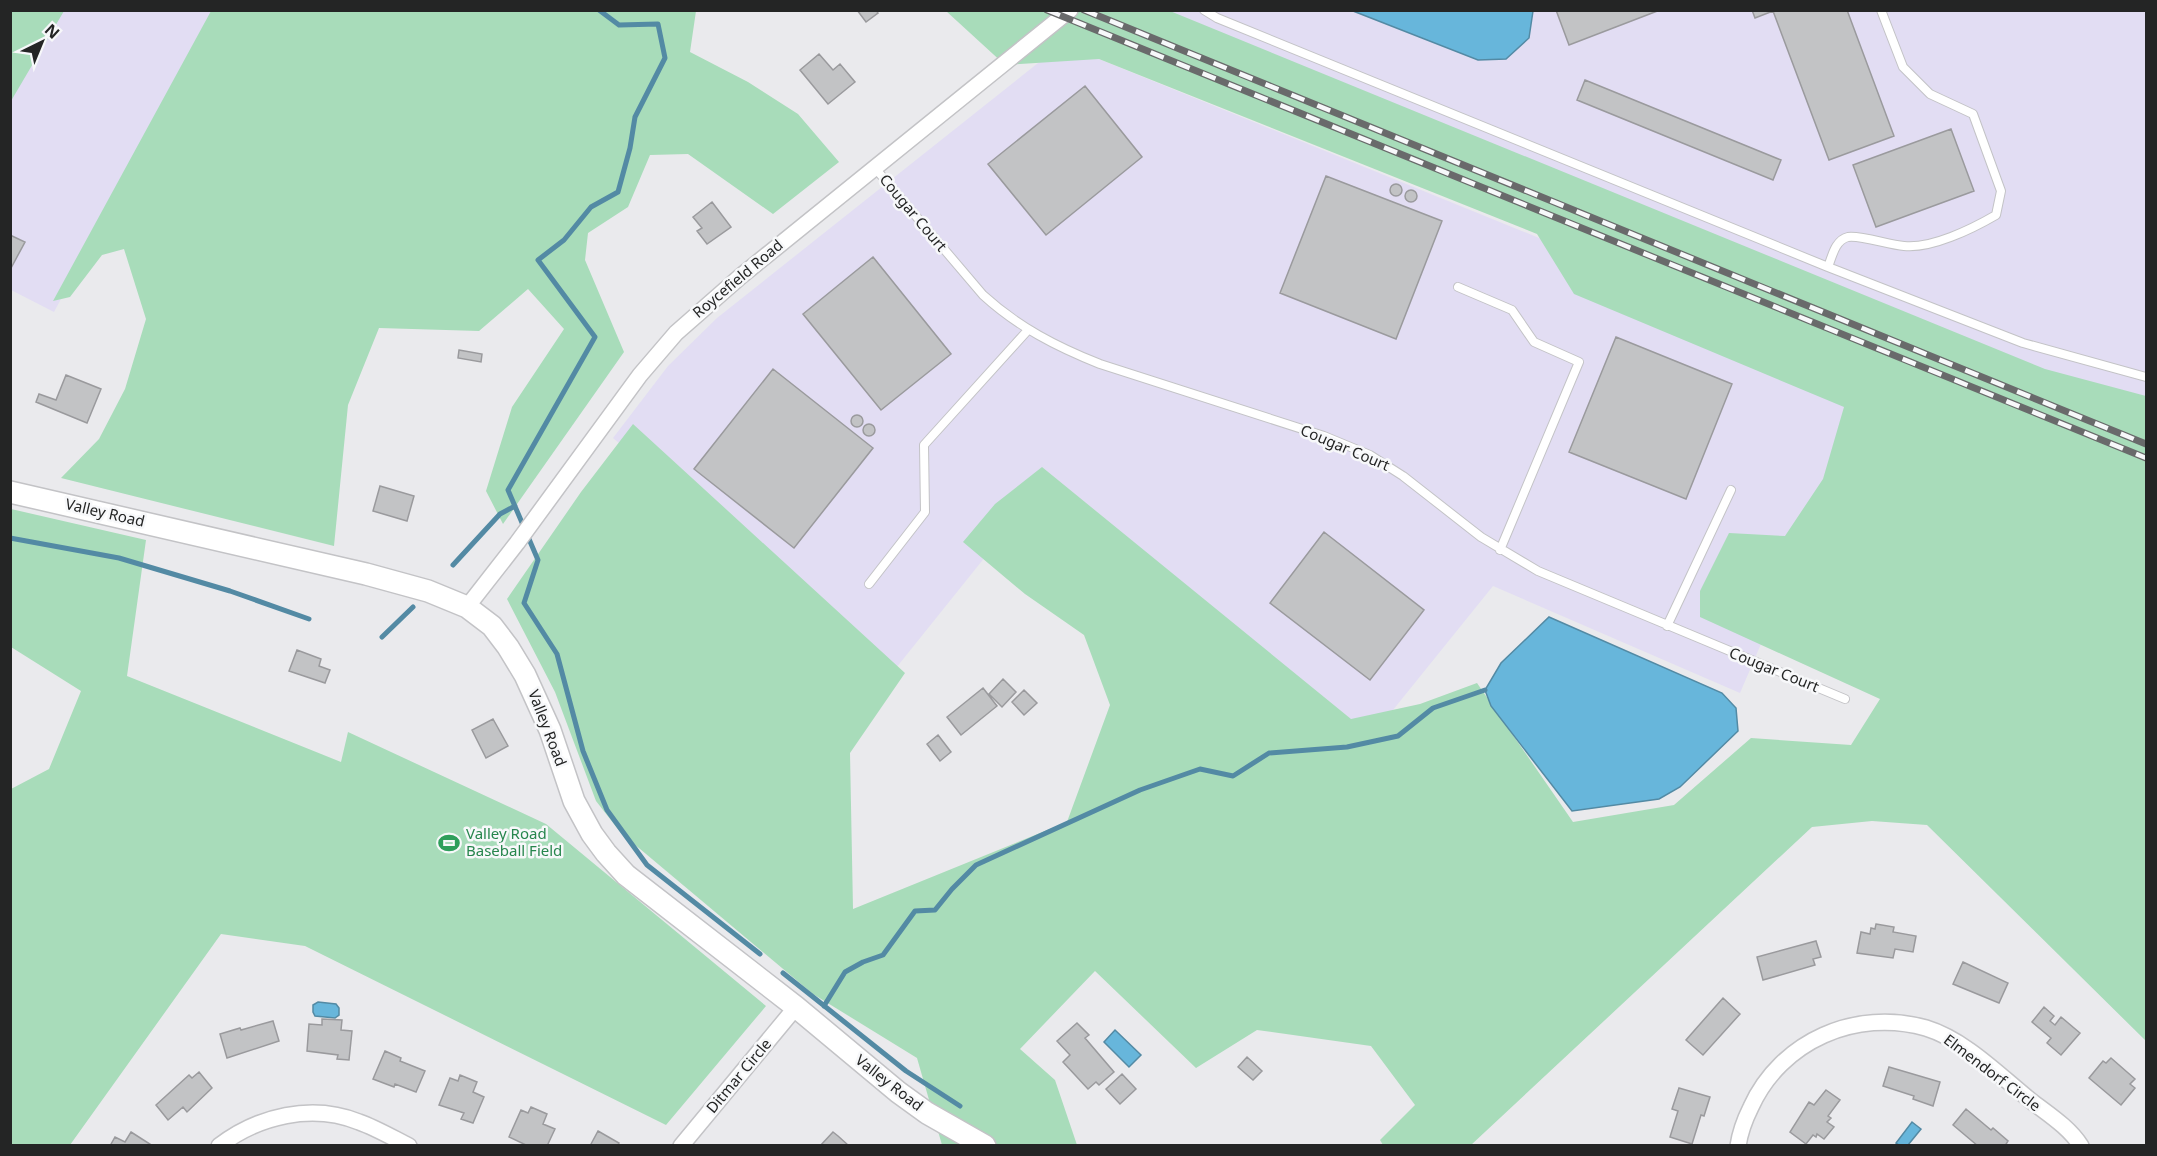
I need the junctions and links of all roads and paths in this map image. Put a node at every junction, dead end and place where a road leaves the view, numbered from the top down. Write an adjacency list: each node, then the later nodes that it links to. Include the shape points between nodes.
1 (1070, 10): 4 (street, Roycefield Road)
2 (1204, 10): 5 (lane)
3 (1881, 10): 5 (lane, via 1903,67 1930,94 1972,114 2001,191 1999,206 1996,215 1979,225 1924,246 1905,247 1848,237 1838,243)
4 (876, 168): 7 (lane, Cougar Court, via 983,296); 13 (street, Roycefield Road, via 734,281 676,333 640,375)
5 (1828, 267): 8 (lane, via 2023,343)
6 (1458, 287): 11 (lane, via 1512,310 1534,342 1579,362)
7 (1028, 330): 11 (lane, Cougar Court, via 1100,364 1324,436 1370,455); 12 (lane, via 924,445 925,512)
8 (2146, 377)
9 (1731, 490): 14 (lane)
10 (10, 492): 13 (street, Valley Road, via 376,577)
11 (1500, 550): 14 (lane, Cougar Court, via 1538,571)
12 (869, 584)
13 (467, 607): 16 (street, Valley Road, via 492,626 525,675 550,730 574,801 606,854 651,896)
14 (1667, 626): 15 (lane, Cougar Court)
15 (1845, 699)
16 (796, 1006): 19 (street, Ditmar Circle); 20 (street, Valley Road, via 898,1092)
17 (219, 1146): 18 (street, via 235,1133 266,1120 301,1113 357,1121)
18 (409, 1146)
19 (681, 1146)
20 (985, 1146)
21 (1738, 1146): 22 (street, Elmendorf Circle, via 1759,1090 1783,1061 1831,1031 1868,1022 1924,1028 1961,1046 2062,1126)
22 (2081, 1146)

